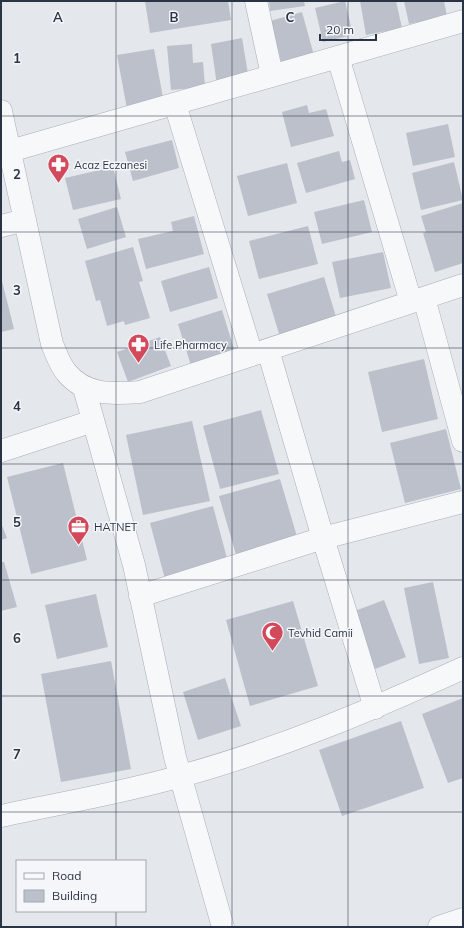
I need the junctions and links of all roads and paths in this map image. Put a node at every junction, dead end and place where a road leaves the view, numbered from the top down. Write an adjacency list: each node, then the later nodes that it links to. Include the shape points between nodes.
1 (256, 1): 4 (street)
2 (463, 21): 3 (street)
3 (338, 57): 4 (street); 11 (street)
4 (272, 75): 5 (street)
5 (175, 104): 7 (street); 12 (street)
6 (1, 111): 7 (street)
7 (10, 151): 8 (street)
8 (25, 220): 9 (street); 13 (street, via 52,344 65,372)
9 (1, 226)
10 (463, 285): 11 (street)
11 (418, 300): 12 (street); 15 (street)
12 (260, 352): 13 (street, via 140,392 107,394); 18 (street)
13 (84, 388): 14 (street)
14 (93, 421): 16 (street); 19 (street, via 134,565)
15 (463, 441)
16 (1, 452)
17 (463, 502): 18 (street)
18 (322, 538): 19 (street); 21 (street)
19 (140, 596): 22 (street)
20 (463, 668): 21 (street)
21 (375, 708): 22 (street, via 308,735)
22 (181, 776): 23 (street); 25 (street)
23 (1, 816)
24 (463, 919): 26 (street)
25 (223, 927)
26 (439, 927)

